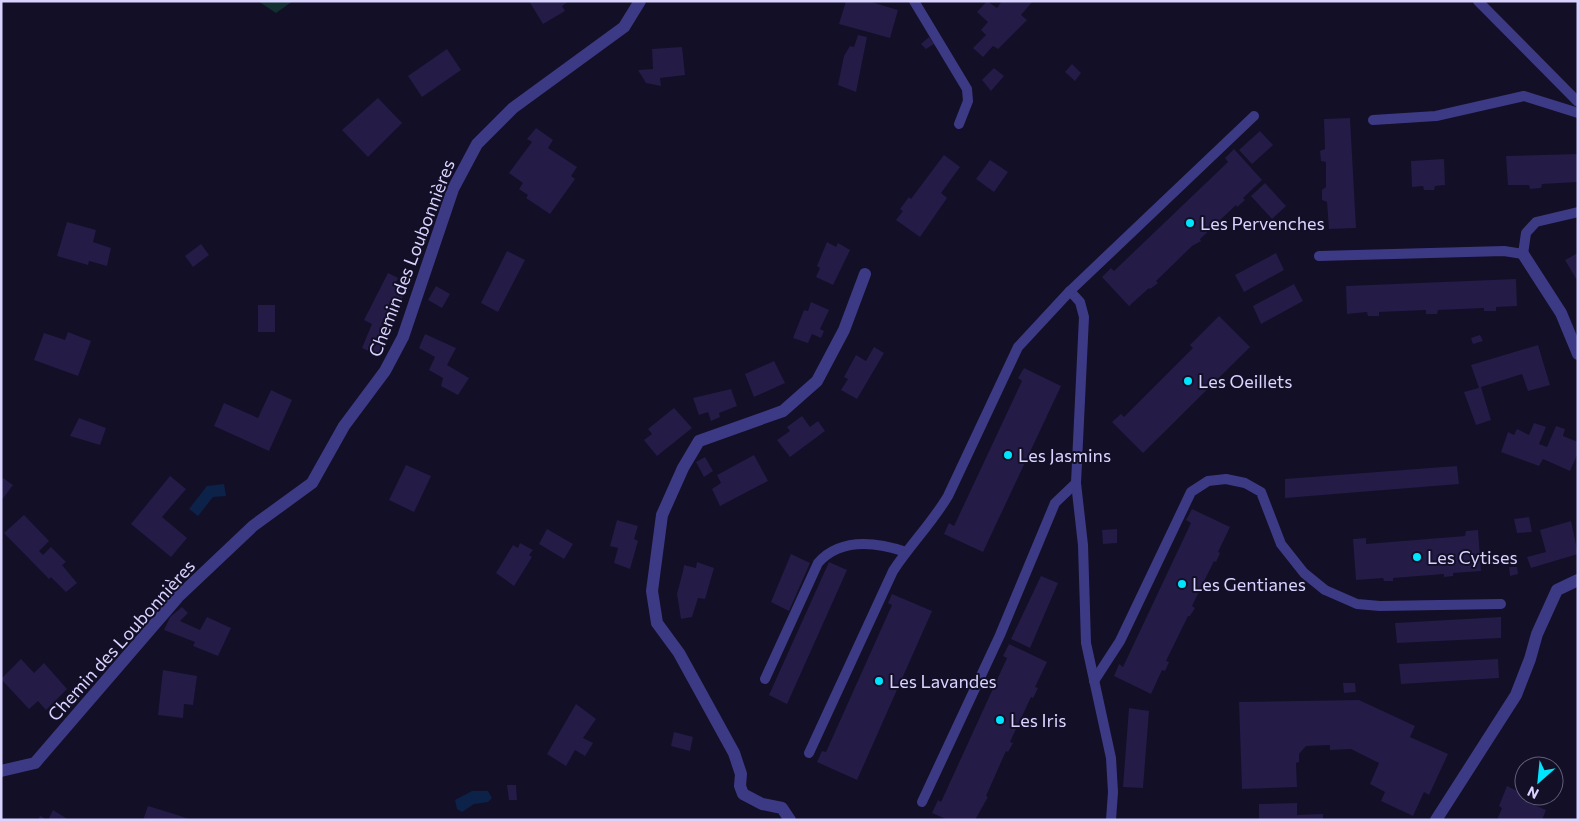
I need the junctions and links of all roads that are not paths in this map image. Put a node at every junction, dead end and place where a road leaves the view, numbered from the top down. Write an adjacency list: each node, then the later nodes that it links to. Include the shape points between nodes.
1 (640, 1): 22 (street, Chemin des Loubonnières, via 624,27 513,108 477,144 452,189 403,337 386,371 344,426 312,483 253,526 178,597 35,763)
2 (914, 1): 8 (lane, via 968,89 968,101)
3 (1478, 1): 4 (lane)
4 (1578, 102)
5 (1578, 113): 7 (lane, via 1524,96 1436,116)
6 (1254, 116): 13 (lane)
7 (1374, 120)
8 (959, 124)
9 (1578, 212): 10 (lane, via 1536,222 1526,233)
10 (1522, 254): 11 (lane, via 1504,251); 14 (street, via 1560,314)
11 (1319, 256)
12 (865, 274): 24 (street, via 844,330 818,381 783,411 699,441 662,515 656,554 652,591 657,623 679,652 734,753 742,774 740,786 743,794 757,802 782,808)
13 (1070, 291): 15 (lane, via 1080,302 1084,317); 16 (lane, via 1018,347 948,496 937,515)
14 (1578, 354)
15 (1076, 484): 20 (lane, via 1083,545 1086,643); 23 (lane, via 1055,504 1000,635)
16 (906, 552): 19 (lane, via 870,544 850,544 825,554); 21 (lane, via 893,571)
17 (1578, 580): 26 (street, via 1557,590 1516,694)
18 (1501, 604): 20 (lane, via 1357,604 1325,590 1304,573 1281,544 1261,492 1245,483 1226,479 1208,481 1191,492 1120,641)
19 (765, 679)
20 (1094, 681): 25 (lane, via 1110,758)
21 (809, 752)
22 (1, 771)
23 (922, 802)
24 (790, 820)
25 (1112, 820)
26 (1436, 820)

